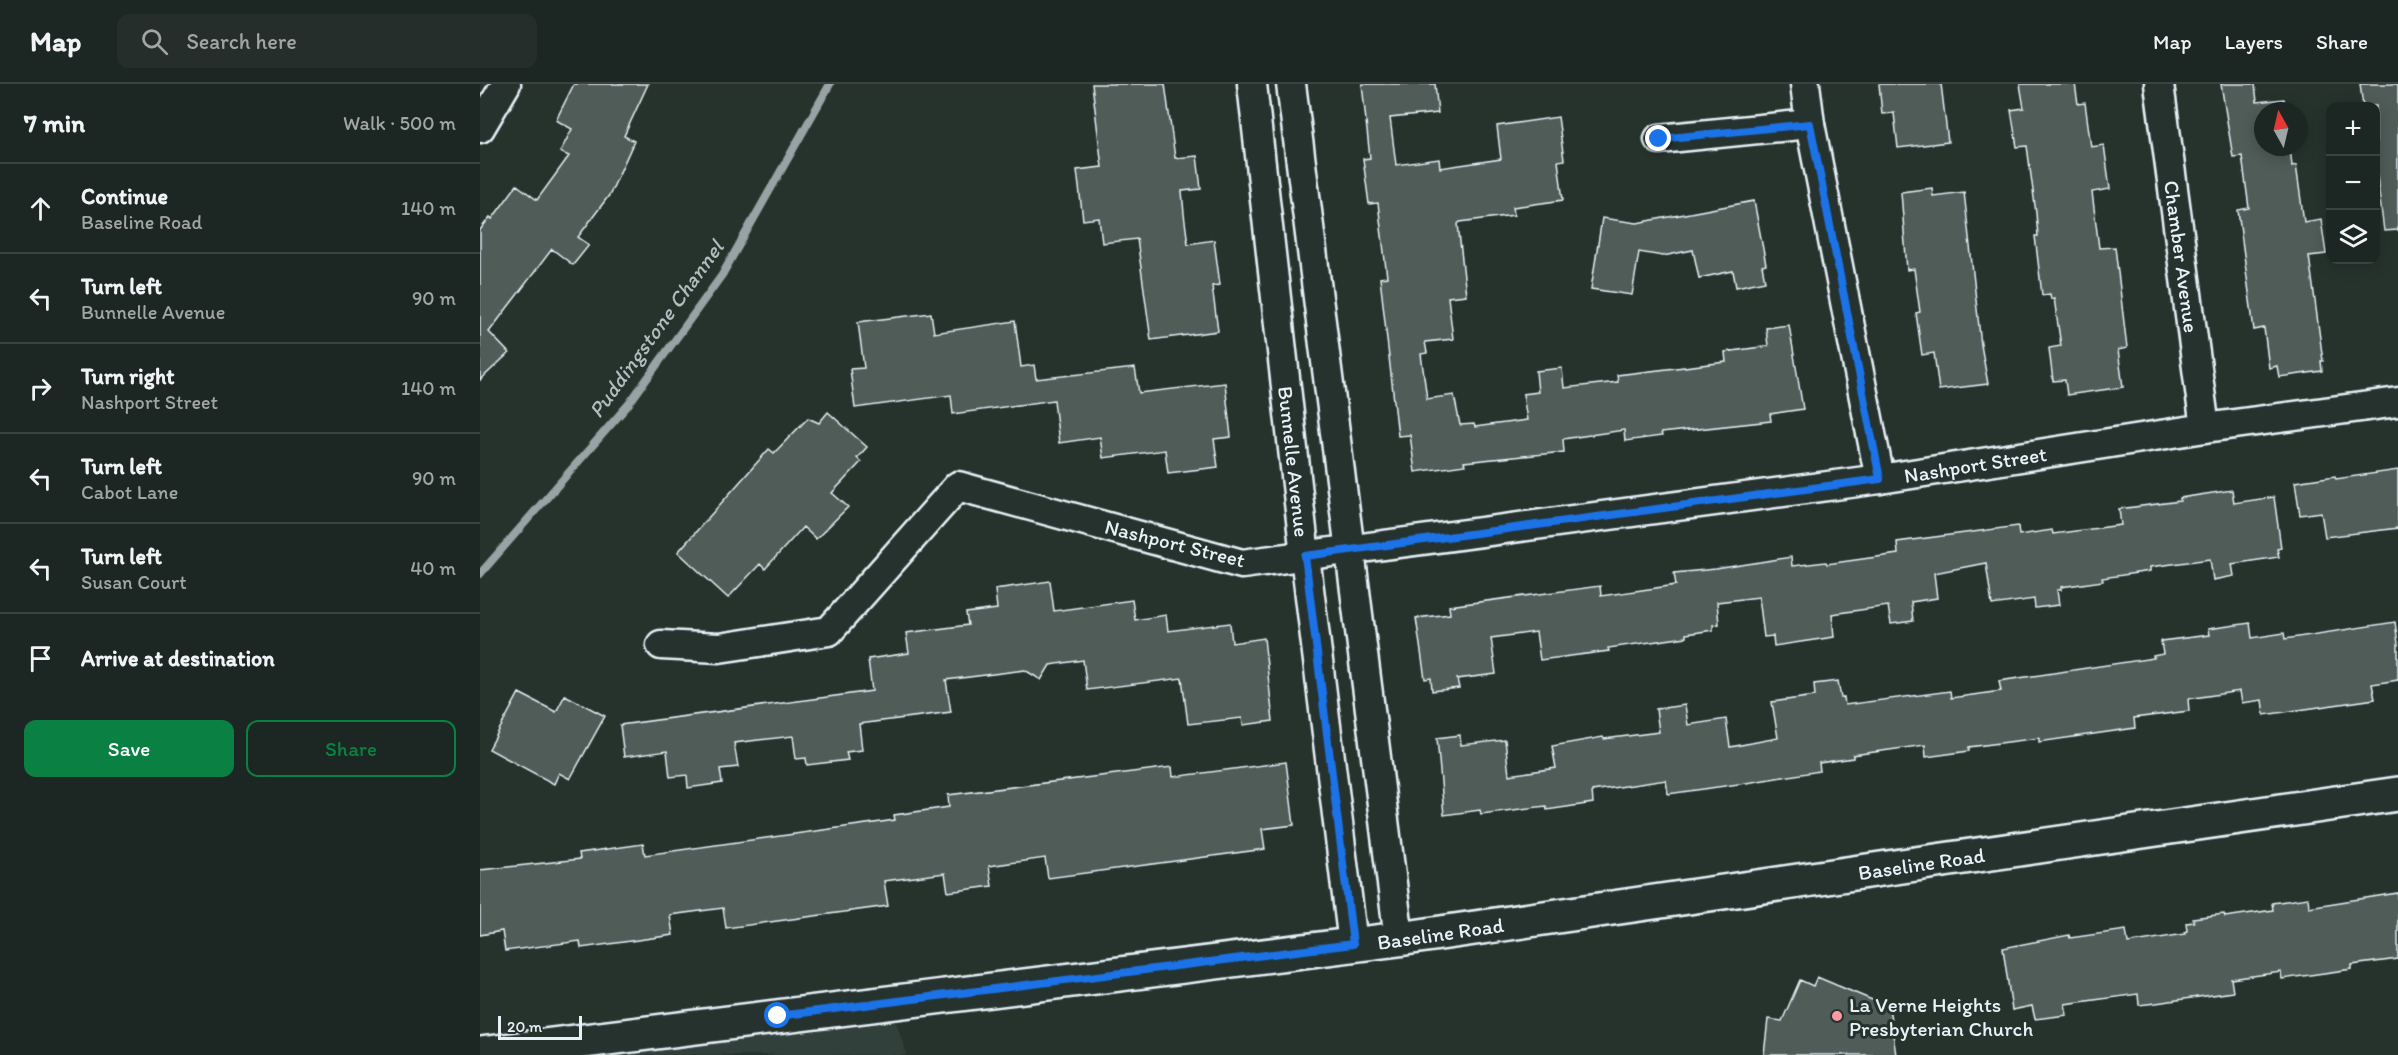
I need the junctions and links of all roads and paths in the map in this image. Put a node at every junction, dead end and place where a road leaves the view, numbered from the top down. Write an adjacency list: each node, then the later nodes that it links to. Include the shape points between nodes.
1 (506, 84): 7 (street)
2 (1252, 84): 13 (street, Bunnelle Avenue)
3 (1291, 84): 12 (street, Bunnelle Avenue)
4 (1805, 84): 6 (street)
5 (2159, 84): 10 (street, Chamber Avenue)
6 (1810, 124): 8 (street); 11 (street)
7 (480, 128)
8 (1659, 139)
9 (2398, 402): 10 (street, Nashport Street)
10 (2205, 428): 11 (street, Nashport Street)
11 (1880, 479): 12 (street, Nashport Street)
12 (1351, 550): 13 (street, Nashport Street); 16 (street, Bunnelle Avenue)
13 (1305, 556): 14 (street, Nashport Street, via 1242,564 958,486 829,631 719,648); 17 (street, Bunnelle Avenue)
14 (660, 645)
15 (2398, 794): 16 (main road, Baseline Road)
16 (1399, 939): 17 (main road, Baseline Road)
17 (1353, 944): 18 (main road, Baseline Road)
18 (480, 1054)

